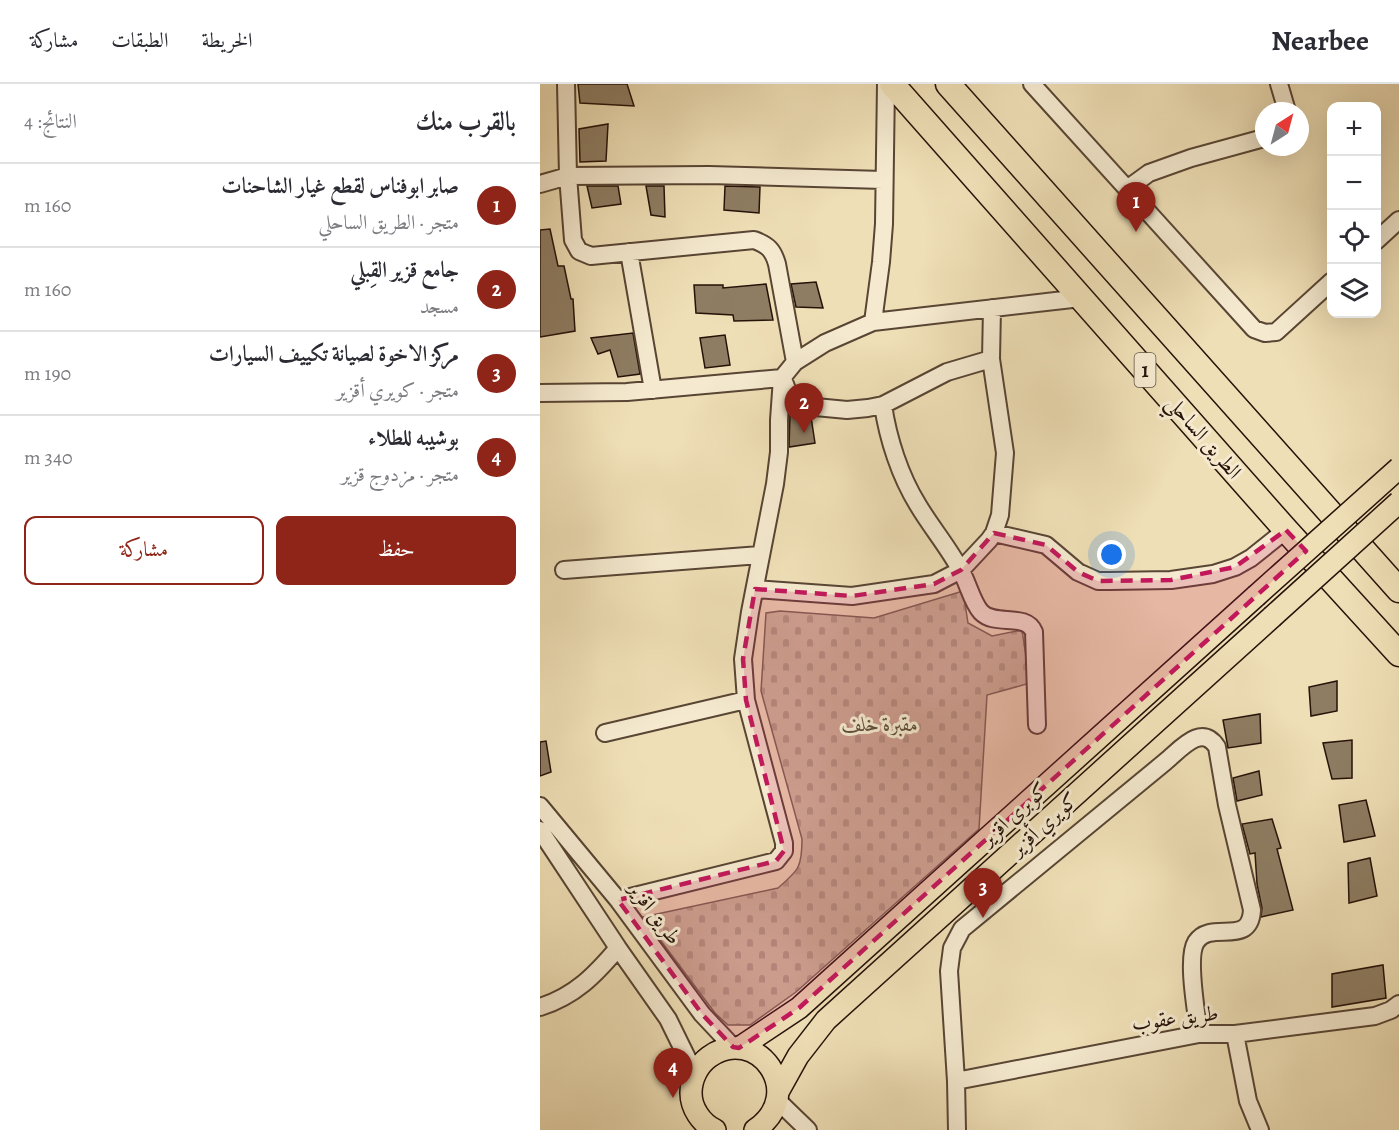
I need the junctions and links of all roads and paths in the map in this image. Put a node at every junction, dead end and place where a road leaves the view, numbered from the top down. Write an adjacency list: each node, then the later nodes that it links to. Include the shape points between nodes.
1 (566, 84): 9 (street)
2 (886, 84): 10 (street)
3 (892, 84): 17 (highway, الطريق الساحلي / 1)
4 (948, 84): 33 (highway, الطريق الساحلي)
5 (1279, 84): 7 (street)
6 (1041, 87): 12 (street)
7 (1284, 102)
8 (1255, 140): 12 (street, via 1149,172)
9 (568, 176): 10 (street); 11 (street); 15 (street, via 573,240 579,251 591,256)
10 (884, 180): 19 (street, via 882,262)
11 (540, 184)
12 (1127, 189): 16 (street, via 1254,329 1276,332)
13 (1399, 220): 14 (street)
14 (1381, 237)
15 (629, 252): 21 (street, via 754,240 767,245 777,264); 23 (street)
16 (1327, 286)
17 (1082, 298): 18 (street); 28 (highway, الطريق الساحلي / 1)
18 (992, 308): 19 (street); 20 (street)
19 (873, 322): 21 (street, via 825,343)
20 (991, 359): 25 (street, via 946,372); 29 (street, via 1005,453 1000,515)
21 (795, 362): 22 (street)
22 (782, 378): 23 (street); 25 (street, via 790,397 805,406 847,410); 30 (street, via 779,452)
23 (653, 390): 24 (street)
24 (540, 393)
25 (883, 405): 32 (street, via 904,479)
26 (1399, 468): 47 (main road, كوبري اقزير, bridge, via 800,1008)
27 (1399, 502): 50 (main road, كويري أقزير, bridge, via 826,1020 798,1056)
28 (1286, 530): 29 (street, via 1251,558 1213,574 1171,580 1109,581 1098,581 1078,572 1046,545); 35 (highway, الطريق الساحلي / 1)
29 (994, 533): 32 (street)
30 (760, 555): 31 (street); 34 (street)
31 (564, 570)
32 (961, 570): 34 (street, via 934,584 852,596); 37 (street, via 983,614 1032,626)
33 (1398, 588)
34 (755, 589): 36 (street, via 743,658)
35 (1399, 654)
36 (746, 700): 38 (street); 41 (street, via 784,843 781,857)
37 (1037, 725)
38 (605, 733)
39 (540, 806): 41 (street, طريق اقزير)
40 (540, 830): 42 (street)
41 (618, 900): 47 (street, طريق اقزير, via 702,1014)
42 (618, 948): 44 (street, via 595,975 560,1001); 48 (street, via 668,1018)
43 (1399, 1004): 46 (street, طريق عقوب, via 1376,1016)
44 (540, 1007)
45 (1199, 1034): 46 (street, طريق عقوب); 49 (street, طريق عقوب); 49 (street, via 1191,963 1195,944 1201,936 1233,932 1246,928 1252,921 1217,747 1206,736 1189,743 962,929 952,948 949,971)
46 (1235, 1034): 57 (street, via 1248,1101)
47 (736, 1047): 48 (main road, كوبري اقزير, via 714,1053); 50 (main road, via 769,1065)
48 (695, 1074): 51 (main road)
49 (956, 1081): 56 (street)
50 (778, 1096): 54 (main road, كويري أقزير, via 768,1120); 55 (street)
51 (693, 1103): 52 (main road); 53 (main road, via 703,1121)
52 (694, 1130)
53 (715, 1130)
54 (756, 1130)
55 (808, 1130)
56 (957, 1130)
57 (1260, 1130)

